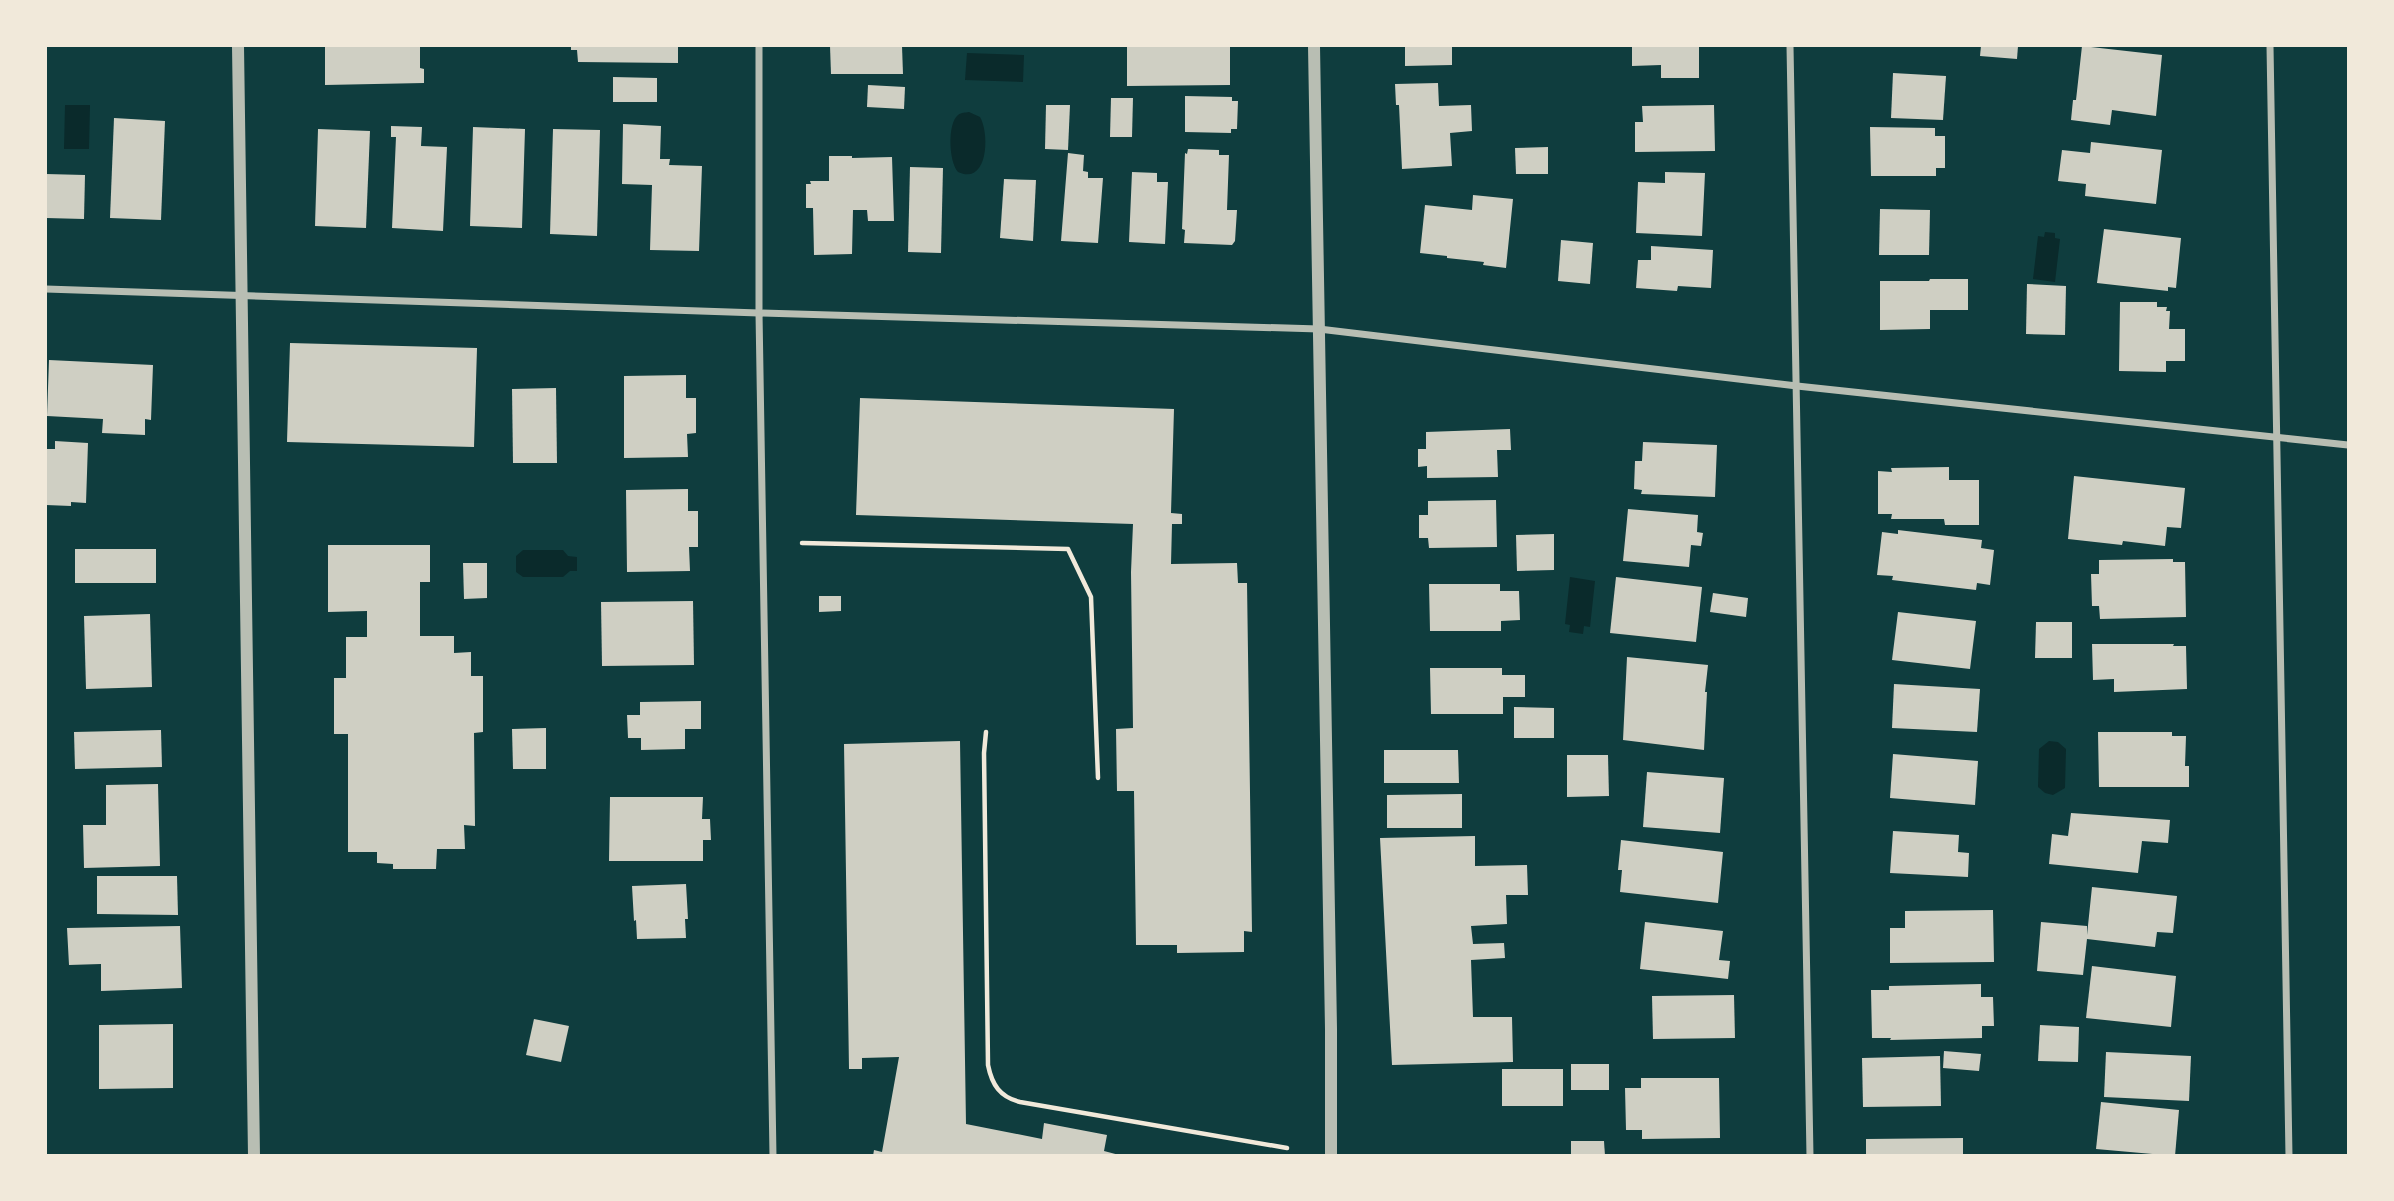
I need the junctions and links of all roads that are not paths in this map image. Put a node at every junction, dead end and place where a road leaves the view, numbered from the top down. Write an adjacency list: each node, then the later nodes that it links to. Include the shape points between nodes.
1 (237, 46): 7 (street)
2 (759, 46): 8 (street)
3 (1314, 46): 9 (street)
4 (1790, 46): 10 (street)
5 (2270, 46): 11 (street)
6 (46, 289): 7 (street)
7 (242, 296): 8 (street); 13 (street)
8 (758, 313): 9 (street); 14 (street)
9 (1320, 329): 10 (street); 15 (street)
10 (1797, 386): 11 (street); 16 (street)
11 (2277, 437): 12 (street); 17 (street)
12 (2348, 445)
13 (254, 1156)
14 (773, 1156)
15 (1331, 1156)
16 (1810, 1156)
17 (2289, 1156)

